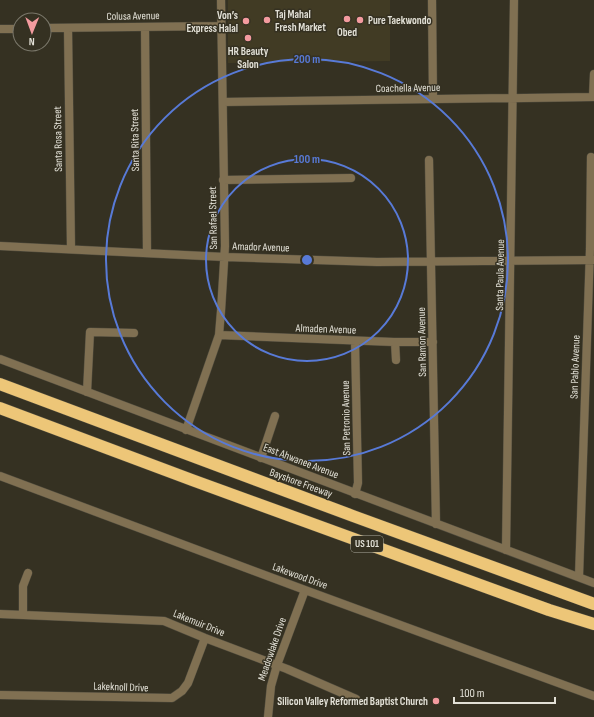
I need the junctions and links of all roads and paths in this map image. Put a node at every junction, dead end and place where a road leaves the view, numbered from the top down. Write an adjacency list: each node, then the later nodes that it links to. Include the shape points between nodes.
1 (221, 0): 4 (street, San Rafael Street)
2 (432, 0): 13 (street)
3 (514, 0): 12 (street, Santa Paula Avenue)
4 (222, 26): 5 (street, Colusa Avenue); 14 (street, San Rafael Street)
5 (145, 27): 7 (street, Colusa Avenue); 21 (street, Santa Rita Street)
6 (52, 28): 7 (street, Colusa Avenue)
7 (68, 28): 20 (street, Santa Rosa Street)
8 (0, 29): 9 (street)
9 (12, 29)
10 (594, 74): 11 (street)
11 (593, 97): 12 (street, Coachella Avenue)
12 (512, 98): 13 (street, Coachella Avenue); 25 (street, Santa Paula Avenue)
13 (433, 99): 14 (street, Coachella Avenue)
14 (223, 102): 18 (street, San Rafael Street)
15 (591, 157): 23 (street, San Pablo Avenue)
16 (429, 160): 24 (street, San Ramon Avenue)
17 (351, 178): 18 (street)
18 (223, 180): 22 (street, San Rafael Street)
19 (0, 246): 20 (street, Amador Avenue)
20 (70, 249): 21 (street, Amador Avenue)
21 (147, 253): 22 (street, Amador Avenue)
22 (225, 257): 24 (street, Amador Avenue); 27 (street, San Rafael Street)
23 (592, 261): 25 (street, Amador Avenue); 34 (street, San Pablo Avenue)
24 (431, 262): 25 (street, Amador Avenue); 30 (street, San Ramon Avenue)
25 (511, 262): 43 (street, Santa Paula Avenue)
26 (134, 333): 35 (street, via 90,332)
27 (219, 335): 28 (street, Almaden Avenue); 38 (street, San Rafael Street)
28 (355, 341): 29 (street, Almaden Avenue); 41 (street, San Petronio Avenue, via 358,483)
29 (395, 342): 30 (street, Almaden Avenue); 32 (street)
30 (433, 342): 42 (street, San Ramon Avenue)
31 (0, 359): 35 (street, East Ahwanee Avenue)
32 (396, 360)
33 (0, 384): 48 (highway, Bayshore Freeway / US 101)
34 (590, 388): 45 (street, San Pablo Avenue)
35 (87, 392): 38 (street, East Ahwanee Avenue)
36 (0, 408): 51 (highway, US 101, via 548,610)
37 (275, 416): 39 (street)
38 (186, 430): 39 (street, East Ahwanee Avenue)
39 (261, 458): 41 (street, East Ahwanee Avenue)
40 (0, 476): 47 (street, Lakewood Drive)
41 (355, 494): 42 (street, East Ahwanee Avenue)
42 (436, 524): 43 (street, East Ahwanee Avenue)
43 (506, 550): 45 (street, East Ahwanee Avenue)
44 (28, 573): 50 (street, via 23,586)
45 (579, 577): 46 (street, East Ahwanee Avenue)
46 (594, 583)
47 (305, 590): 53 (street, Meadowlake Drive); 55 (street, Lakewood Drive)
48 (594, 604)
49 (0, 614): 50 (street, Lakemuir Drive)
50 (23, 614): 52 (street, Lakemuir Drive, via 164,620)
51 (594, 624)
52 (204, 638): 53 (street, Lakemuir Drive); 54 (street, Lakeknoll Drive, via 188,683 172,698)
53 (277, 666): 56 (street, Lakemuir Drive); 57 (street, Meadowlake Drive, via 271,686)
54 (0, 695)
55 (594, 696)
56 (356, 699)
57 (268, 717)

